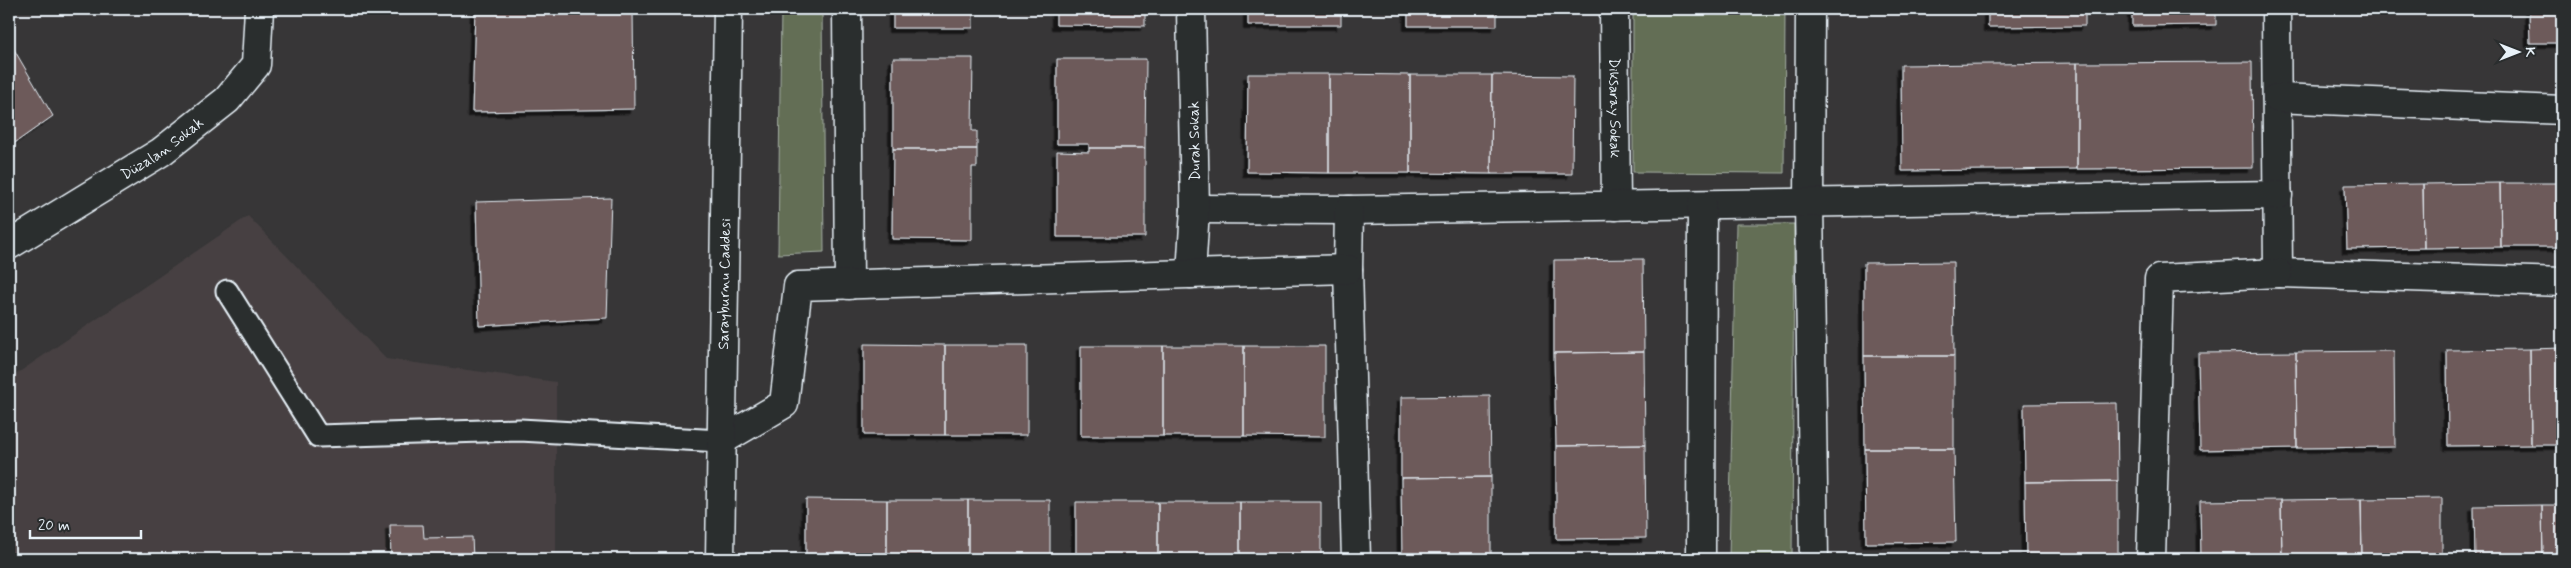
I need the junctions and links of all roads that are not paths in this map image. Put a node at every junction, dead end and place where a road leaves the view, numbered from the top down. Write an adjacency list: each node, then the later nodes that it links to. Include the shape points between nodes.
1 (259, 9): 16 (street, Düzalan Sokak, via 256,65 227,100 161,152)
2 (728, 9): 23 (street, Sarayburnu Caddesi)
3 (847, 9): 21 (street)
4 (1192, 9): 14 (street, Durak Sokak)
5 (1614, 9): 13 (street, Diksaray Sokak)
6 (1810, 9): 11 (street)
7 (2276, 9): 8 (street)
8 (2277, 98): 9 (street); 10 (street)
9 (2562, 110)
10 (2278, 195): 11 (street); 18 (street)
11 (1809, 203): 12 (street); 27 (street)
12 (1702, 204): 13 (street); 26 (street)
13 (1616, 206): 15 (street)
14 (1195, 209): 15 (street); 19 (street, Durak Sokak)
15 (1349, 210): 17 (street)
16 (9, 245)
17 (1348, 269): 19 (street); 25 (street)
18 (2278, 273): 20 (street); 28 (street, via 2158,279)
19 (1191, 274): 21 (street)
20 (2562, 282)
21 (849, 285): 23 (street, via 798,286 784,404)
22 (227, 291): 23 (lane, via 318,436 520,430)
23 (721, 441): 24 (street, Sarayburnu Caddesi)
24 (720, 559)
25 (1356, 559)
26 (1701, 559)
27 (1814, 559)
28 (2151, 559)

